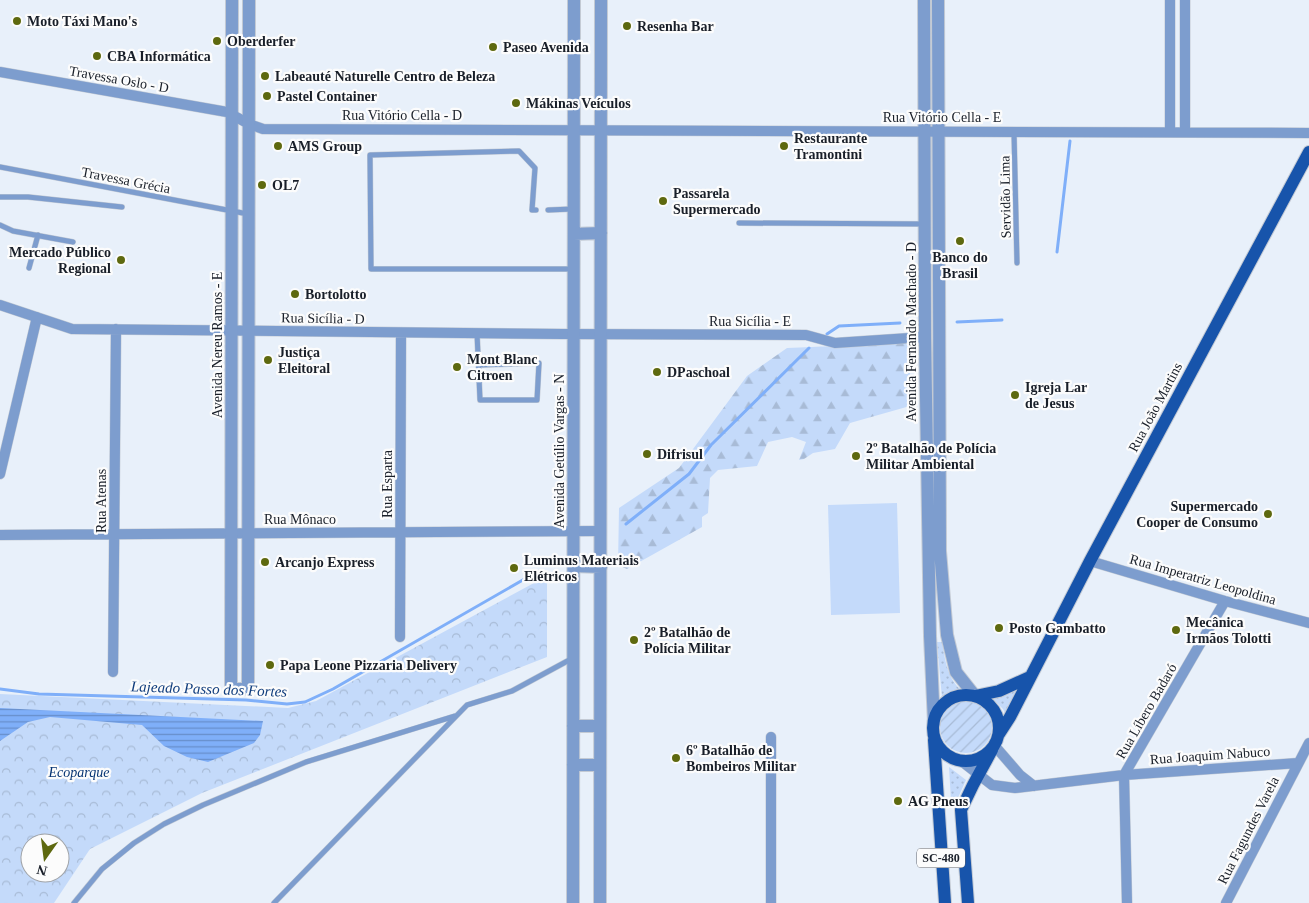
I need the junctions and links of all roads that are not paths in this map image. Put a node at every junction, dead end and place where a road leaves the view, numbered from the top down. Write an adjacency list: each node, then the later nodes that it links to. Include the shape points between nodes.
1 (232, 0): 12 (street, Avenida Nereu Ramos - E)
2 (250, 0): 13 (street)
3 (574, 0): 14 (street, Avenida Getúlio Vargas - N)
4 (601, 0): 15 (street)
5 (924, 0): 16 (street, Avenida Fernando Machado - D)
6 (938, 0): 16 (street, Avenida Fernando Machado - D)
7 (1170, 5): 8 (street); 9 (street)
8 (1185, 5): 10 (street)
9 (1170, 57): 10 (street); 18 (street)
10 (1185, 57): 19 (street)
11 (0, 72): 12 (street, Travessa Oslo - D, via 226,112)
12 (233, 116): 13 (street, Rua Vitório Cella - D); 28 (street, Avenida Nereu Ramos - E)
13 (249, 124): 14 (street, Rua Vitório Cella - D, via 263,128); 29 (street)
14 (574, 129): 15 (street, Rua Vitório Cella - E); 25 (street, Avenida Getúlio Vargas - N)
15 (601, 129): 16 (street, Rua Vitório Cella - E); 33 (street)
16 (931, 131): 17 (street, Rua Vitório Cella - E); 31 (street, Avenida Fernando Machado - D); 53 (street, Avenida Fernando Machado - D)
17 (1014, 131): 18 (street, Rua Vitório Cella - E); 37 (lane, Servidão Lima)
18 (1170, 132): 19 (street, Rua Vitório Cella - E)
19 (1185, 132): 20 (street, Rua Vitório Cella - E)
20 (1309, 133)
21 (1309, 152): 62 (main road, Rua João Martins)
22 (0, 167): 28 (lane, Travessa Grécia)
23 (0, 197): 24 (lane)
24 (122, 207)
25 (574, 209): 27 (lane); 34 (street, Avenida Getúlio Vargas - N)
26 (536, 210): 39 (lane, via 532,210 535,168 520,151 370,155 370,269)
27 (548, 210)
28 (233, 211): 29 (lane, Travessa Grécia); 43 (street, Avenida Nereu Ramos - E)
29 (249, 214): 44 (street)
30 (739, 223): 31 (lane)
31 (925, 224): 49 (street, Avenida Fernando Machado - D)
32 (0, 225): 35 (lane)
33 (601, 233): 34 (street); 48 (street)
34 (574, 234): 39 (street, Avenida Getúlio Vargas - N)
35 (38, 235): 36 (lane); 38 (lane)
36 (73, 242)
37 (1017, 263)
38 (29, 268)
39 (574, 270): 47 (street, Avenida Getúlio Vargas - N)
40 (0, 305): 41 (street, Rua Sicília - D)
41 (36, 317): 42 (street, Rua Sicília - D, via 72,329); 54 (street)
42 (116, 329): 43 (street, Rua Sicília - D); 60 (street, Rua Atenas)
43 (232, 331): 44 (street, Rua Sicília - D); 51 (street, Avenida Nereu Ramos - E)
44 (249, 331): 45 (street, Rua Sicília - D); 52 (street)
45 (401, 332): 46 (street, Rua Sicília - D); 57 (street, Rua Esparta)
46 (477, 333): 47 (street, Rua Sicília - D); 50 (lane)
47 (574, 334): 48 (street, Rua Sicília - E); 55 (street, Avenida Getúlio Vargas - N)
48 (601, 334): 49 (street, Rua Sicília - E, via 806,335 835,343); 56 (street)
49 (925, 337): 53 (street, Avenida Fernando Machado - D)
50 (480, 365): 50 (lane, via 539,363 537,400 480,400)
51 (232, 446): 52 (street); 58 (street, Avenida Nereu Ramos - E)
52 (248, 446): 59 (street)
53 (934, 461): 65 (street, Avenida Fernando Machado - D)
54 (0, 474)
55 (574, 531): 56 (street, Rua Mônaco); 57 (street, Rua Mônaco); 63 (street, Avenida Getúlio Vargas - N)
56 (601, 531): 64 (street)
57 (400, 532): 59 (street, Rua Mônaco); 70 (street, Rua Esparta)
58 (232, 533): 59 (street, Rua Mônaco); 60 (street, Rua Mônaco); 67 (street, Avenida Nereu Ramos - E)
59 (248, 533): 68 (street)
60 (114, 534): 61 (street, Rua Mônaco); 72 (street, Rua Atenas)
61 (0, 535)
62 (1090, 561): 66 (street, Rua Imperatriz Leopoldina); 73 (main road, Rua João Martins)
63 (574, 566): 64 (street); 71 (street, Avenida Getúlio Vargas - N)
64 (601, 567): 77 (street)
65 (935, 575): 74 (street, Avenida Fernando Machado - D, via 956,672); 78 (street, Avenida Fernando Machado - D)
66 (1225, 601): 69 (street, Rua Imperatriz Leopoldina); 87 (street, Rua Líbero Badaró)
67 (232, 607): 68 (street); 68 (street, Avenida Nereu Ramos - E, via 232,689 248,689)
68 (248, 607)
69 (1309, 622)
70 (400, 636)
71 (574, 658): 75 (lane, via 512,691 467,705); 76 (street, Avenida Getúlio Vargas - N)
72 (113, 672)
73 (1030, 678): 74 (main road, via 999,691); 80 (main road, Rua João Martins)
74 (975, 696): 78 (main road, via 953,697 944,704 937,712); 80 (main road, via 992,706 997,715)
75 (456, 716): 89 (lane, via 306,762 164,824 102,869); 90 (lane)
76 (573, 726): 77 (street); 84 (street, Avenida Getúlio Vargas - N)
77 (600, 726): 85 (street)
78 (934, 729): 82 (main road, via 943,752); 94 (main road, Avenida Fernando Machado - D / SC-480)
79 (771, 737): 93 (street)
80 (997, 739): 82 (main road, via 986,755 974,760); 86 (main road); 88 (street, via 1020,775)
81 (1309, 743): 83 (street, Rua Fagundes Varela)
82 (960, 760): 86 (street, Rua Joaquim Nabuco)
83 (1298, 763): 87 (street, Rua Joaquim Nabuco); 97 (street, Rua Fagundes Varela)
84 (573, 765): 85 (street); 91 (street, Avenida Getúlio Vargas - N)
85 (600, 765): 92 (street)
86 (978, 775): 88 (street, Rua Joaquim Nabuco, via 992,786); 95 (main road, via 961,810)
87 (1124, 775): 88 (street, Rua Joaquim Nabuco); 96 (street, Rua Líbero Badaró)
88 (1034, 786)
89 (74, 903)
90 (274, 903)
91 (573, 903)
92 (600, 903)
93 (771, 903)
94 (945, 903)
95 (968, 903)
96 (1127, 903)
97 (1226, 903)

